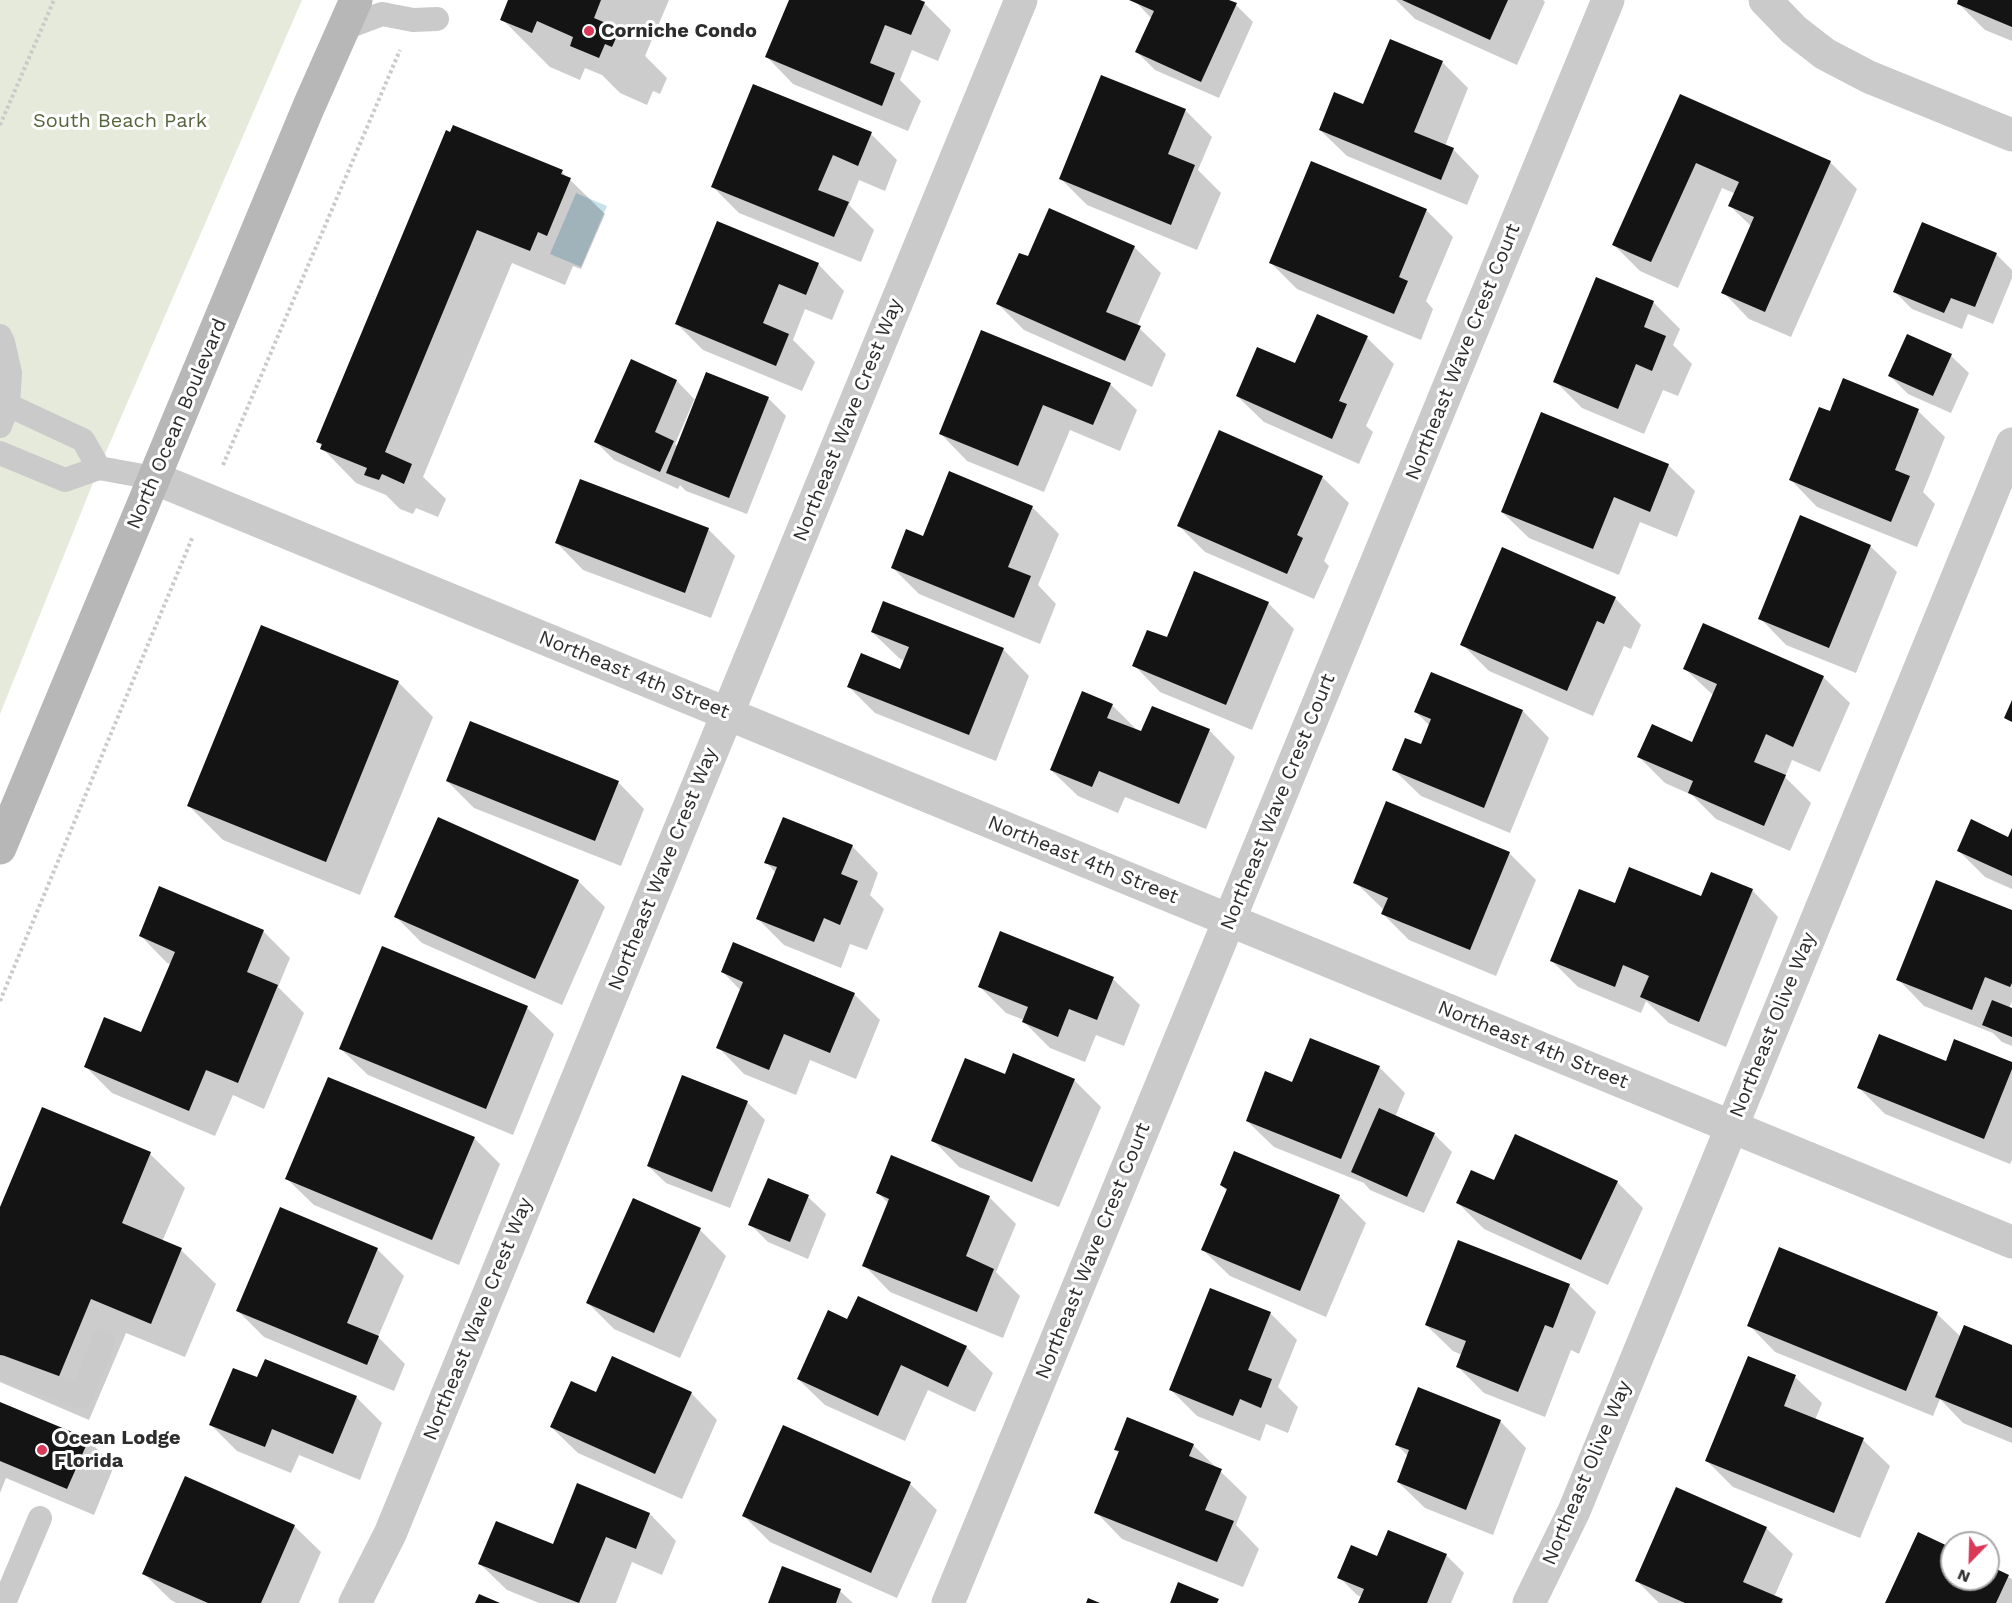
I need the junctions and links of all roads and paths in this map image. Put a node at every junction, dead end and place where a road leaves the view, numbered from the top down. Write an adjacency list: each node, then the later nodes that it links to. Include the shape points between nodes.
1 (54, 0): 7 (path)
2 (423, 0): 6 (lane, via 437,20)
3 (1021, 0): 15 (street, Northeast Wave Crest Way)
4 (1608, 0): 17 (street, Northeast Wave Crest Court)
5 (1765, 0): 8 (street, via 1825,54 1869,77)
6 (350, 14): 14 (main road, North Ocean Boulevard)
7 (0, 125)
8 (2012, 135)
9 (0, 336): 10 (lane, via 10,373)
10 (4, 415): 13 (lane, via 83,440)
11 (2012, 444): 18 (street, Northeast Olive Way)
12 (0, 453): 13 (lane, via 65,480)
13 (99, 468): 14 (lane)
14 (154, 478): 15 (street, Northeast 4th Street); 16 (main road, North Ocean Boulevard)
15 (728, 713): 17 (street, Northeast 4th Street); 24 (street, Northeast Wave Crest Way, via 394,1523)
16 (0, 848)
17 (1230, 920): 18 (street, Northeast 4th Street); 25 (street, Northeast Wave Crest Court)
18 (1731, 1126): 19 (street, Northeast 4th Street); 26 (street, Northeast Olive Way, via 1574,1511)
19 (2012, 1242)
20 (103, 1341): 21 (lane, via 81,1397)
21 (0, 1367)
22 (40, 1518): 23 (lane)
23 (4, 1603)
24 (355, 1603)
25 (948, 1603)
26 (1529, 1603)

